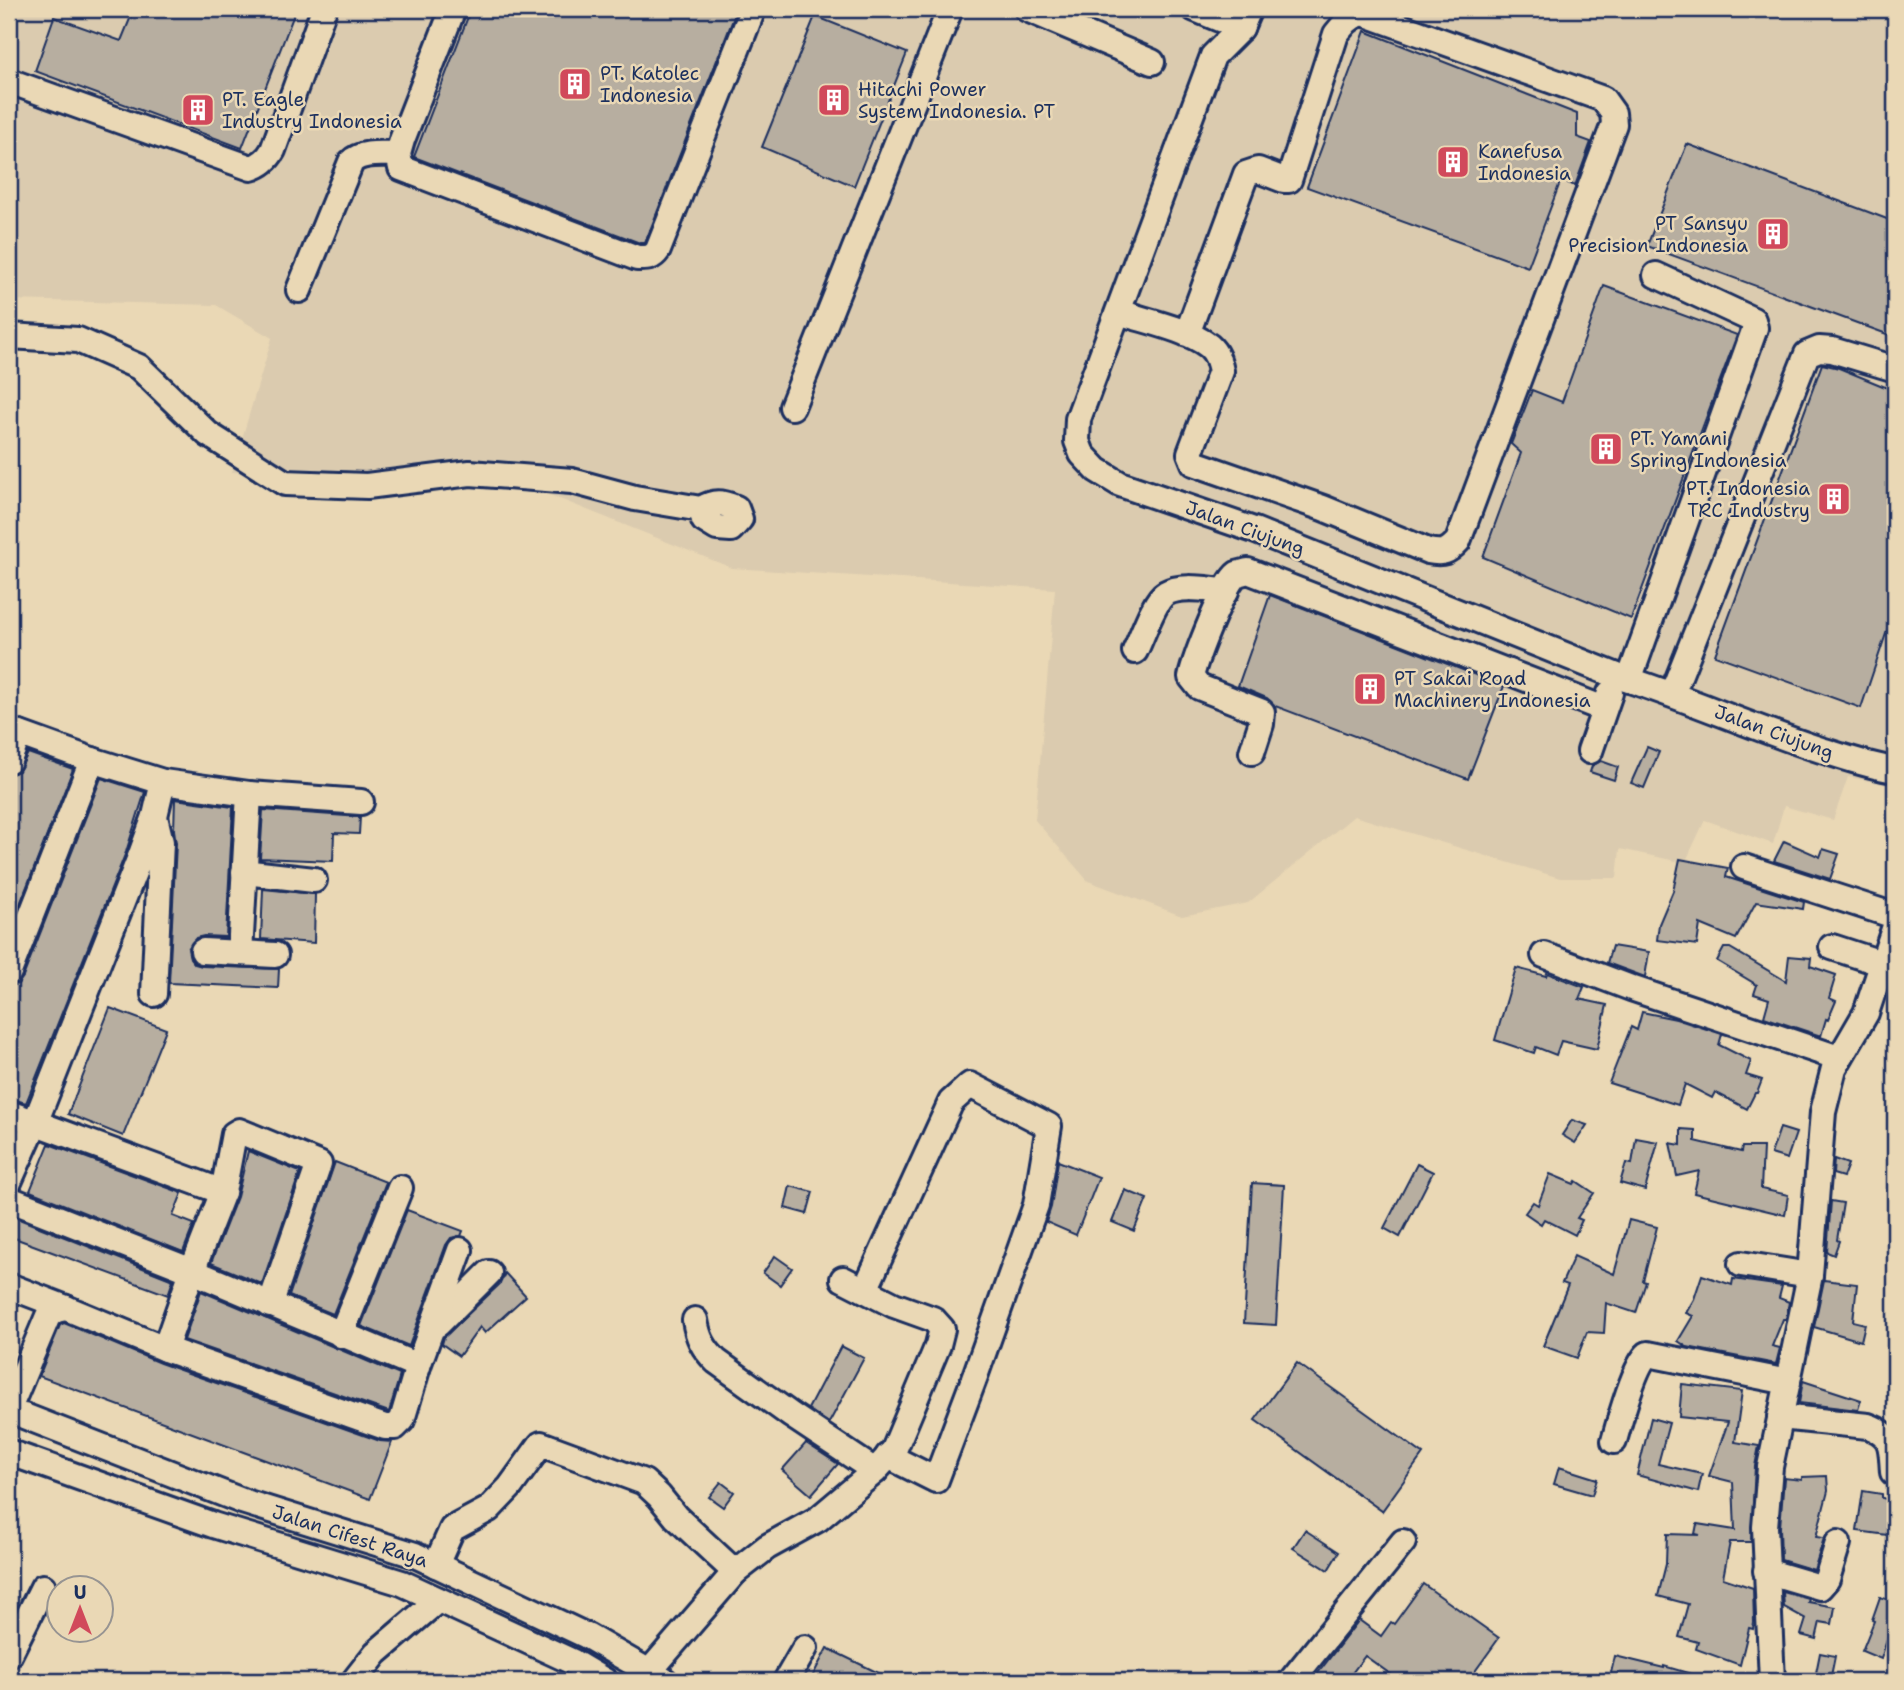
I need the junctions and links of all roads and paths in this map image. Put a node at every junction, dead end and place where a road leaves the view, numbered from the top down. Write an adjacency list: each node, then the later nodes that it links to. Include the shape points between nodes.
1 (324, 9): 10 (street, via 269,157 251,167)
2 (453, 9): 11 (street)
3 (753, 9): 11 (street, via 654,256 637,258 408,173 401,168)
4 (950, 9): 18 (street)
5 (1027, 9): 9 (street)
6 (1206, 11): 7 (street, Jalan Ciujung); 8 (street)
7 (1245, 18): 8 (street, Jalan Ciujung)
8 (1213, 56): 14 (street, Jalan Ciujung)
9 (1153, 62)
10 (9, 81)
11 (398, 154): 13 (street, via 364,155 351,162)
12 (1656, 275): 22 (street, via 1753,320 1755,328)
13 (299, 289)
14 (1119, 312): 15 (street); 22 (street, Jalan Ciujung, via 1078,419 1077,441 1097,470 1120,484 1254,530)
15 (1186, 334): 15 (street, via 1246,174 1258,170 1289,180 1336,34 1354,16 1363,13 1603,99 1613,113 1614,124 1458,541 1448,551 1428,551 1194,463 1190,453 1221,371 1210,347)
16 (9, 337): 19 (street, via 78,340 139,367 208,434 285,483 368,486 470,473 572,481)
17 (1895, 369): 23 (street, via 1832,350 1807,354)
18 (792, 407)
19 (701, 509)
20 (1226, 592): 21 (street, via 1168,592 1160,598); 24 (street, via 1238,573 1248,571); 27 (street, via 1191,677 1199,687 1262,712)
21 (1135, 651)
22 (1623, 678): 23 (street, Jalan Ciujung); 24 (street)
23 (1672, 694): 30 (street, Jalan Ciujung, via 1771,733)
24 (1604, 709): 26 (street)
25 (14, 732): 28 (street); 29 (street)
26 (1590, 751)
27 (1252, 752)
28 (9, 760)
29 (92, 760): 31 (street); 46 (street)
30 (1895, 770)
31 (163, 782): 32 (street); 34 (street)
32 (249, 794): 33 (street); 36 (street)
33 (360, 802)
34 (155, 816): 47 (street, via 161,842); 50 (street)
35 (1744, 867): 38 (street)
36 (244, 872): 37 (street); 42 (street)
37 (314, 880)
38 (1895, 916)
39 (1895, 926): 45 (street)
40 (1832, 947): 45 (street)
41 (203, 951): 42 (street)
42 (240, 953): 43 (street)
43 (275, 955)
44 (1544, 955): 48 (street)
45 (1884, 964): 48 (street, via 1866,1013)
46 (9, 972)
47 (154, 994)
48 (1839, 1058): 59 (street, via 1823,1112)
49 (9, 1113): 50 (street)
50 (35, 1123): 51 (street); 53 (street)
51 (9, 1182)
52 (400, 1188): 65 (street)
53 (223, 1192): 57 (street); 61 (street, via 234,1135 239,1131 319,1164)
54 (9, 1199): 57 (street)
55 (460, 1250): 64 (street)
56 (1741, 1265): 59 (street)
57 (192, 1271): 61 (street); 66 (street)
58 (489, 1273): 64 (street)
59 (1810, 1275): 68 (street)
60 (9, 1286): 62 (street)
61 (270, 1305): 65 (street)
62 (66, 1308): 66 (street); 69 (street, via 48,1316)
63 (695, 1320): 73 (street, via 699,1340 716,1360 791,1415)
64 (432, 1331): 67 (street)
65 (341, 1335): 67 (street)
66 (165, 1349): 67 (street, via 390,1428 399,1425)
67 (418, 1366)
68 (1788, 1382): 70 (street); 71 (street, via 1648,1354 1637,1372)
69 (14, 1408): 72 (street, via 27,1430 22,1444); 77 (street, Jalan Cifest Raya, via 242,1501)
70 (1780, 1417): 74 (street, via 1881,1430 1888,1438); 78 (street, via 1769,1479)
71 (1614, 1441)
72 (10, 1453): 80 (street, Jalan Cifest Raya, via 212,1525)
73 (882, 1464): 73 (street, via 894,1450 942,1329 933,1319 854,1284 951,1102 970,1085 1049,1126 1036,1205 936,1480); 79 (street, via 818,1518 767,1546)
74 (1893, 1472)
75 (1403, 1542): 89 (street)
76 (1838, 1543): 78 (street, via 1827,1579 1819,1587)
77 (425, 1560): 79 (street, via 452,1529 489,1509 541,1444 644,1482); 80 (street); 86 (street, Jalan Cifest Raya, via 587,1636)
78 (1766, 1571): 90 (street)
79 (735, 1572): 86 (street)
80 (402, 1583): 82 (street, Jalan Cifest Raya)
81 (44, 1588): 84 (street)
82 (438, 1600): 85 (street, Jalan Cifest Raya); 87 (street, via 376,1653)
83 (805, 1648): 88 (street)
84 (9, 1655)
85 (584, 1676)
86 (657, 1676)
87 (354, 1681)
88 (786, 1681)
89 (1291, 1681)
90 (1772, 1681)

